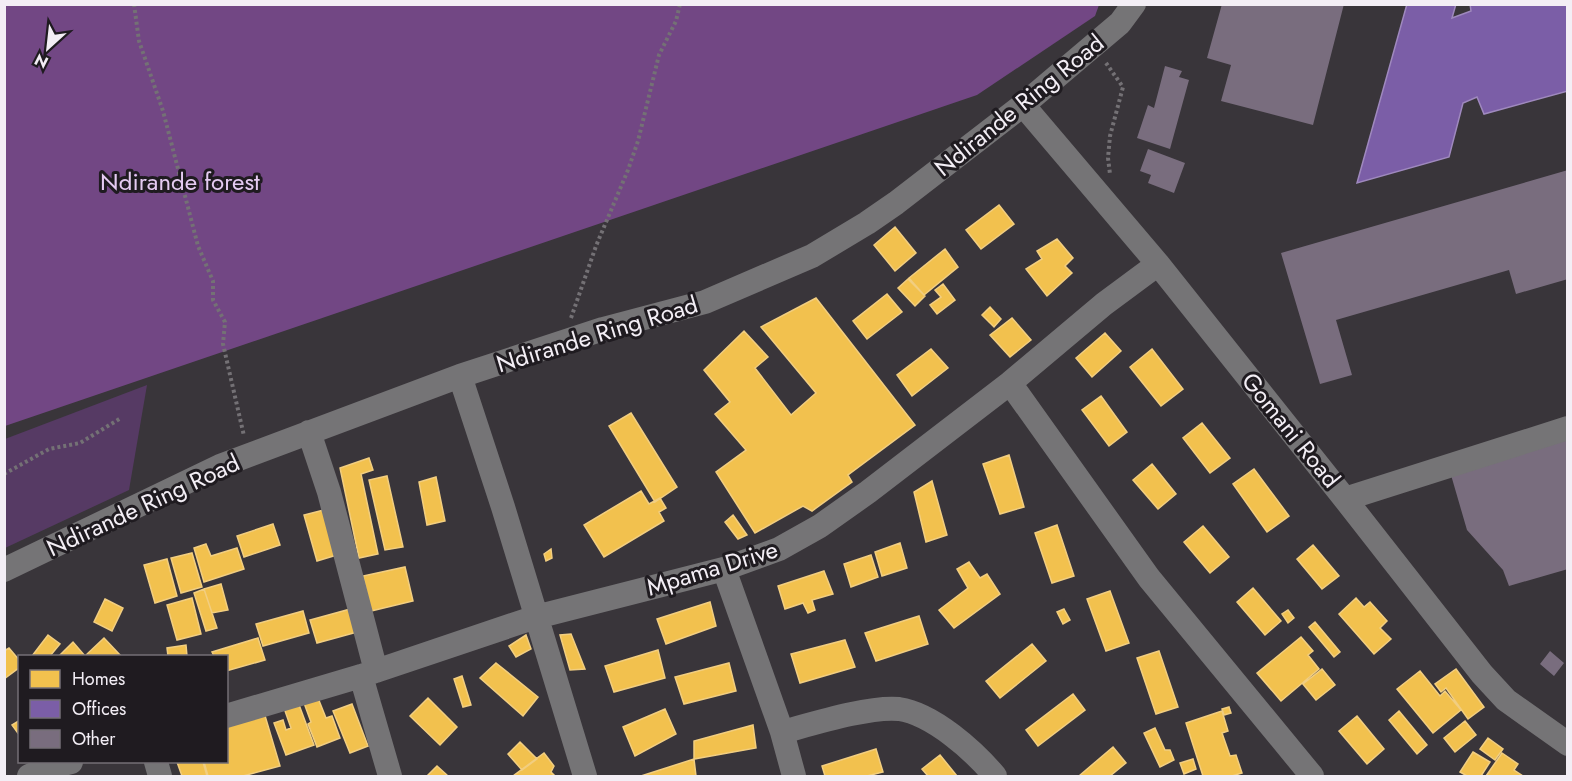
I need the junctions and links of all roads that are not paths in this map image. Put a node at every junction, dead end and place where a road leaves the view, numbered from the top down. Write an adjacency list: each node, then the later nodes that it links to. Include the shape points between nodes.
1 (1134, 4): 2 (street, Ndirande Ring Road, via 1120,23)
2 (1023, 105): 3 (street, Gomani Road); 4 (street, Ndirande Ring Road, via 896,203 812,256 705,302 603,329)
3 (1158, 264): 5 (street, Mpama Drive); 8 (street, Gomani Road)
4 (460, 376): 7 (street, Ndirande Ring Road); 11 (street)
5 (1010, 383): 9 (street, Mpama Drive, via 820,526 779,549); 22 (street, via 1149,578)
6 (1568, 428): 8 (street)
7 (309, 432): 10 (street, Ndirande Ring Road, via 220,466); 12 (street, via 329,492)
8 (1345, 499): 15 (street, Gomani Road, via 1482,674 1506,700)
9 (724, 569): 11 (street, Mpama Drive); 14 (street)
10 (4, 570)
11 (536, 617): 12 (street, Mpama Drive); 19 (street)
12 (368, 674): 13 (street, Mpama Drive); 18 (street)
13 (228, 715)
14 (782, 732): 20 (street); 21 (street, via 877,709 900,709 929,720 956,737)
15 (1568, 744)
16 (67, 763): 17 (street)
17 (29, 777)
18 (390, 777)
19 (585, 777)
20 (794, 777)
21 (995, 777)
22 (1312, 777)

